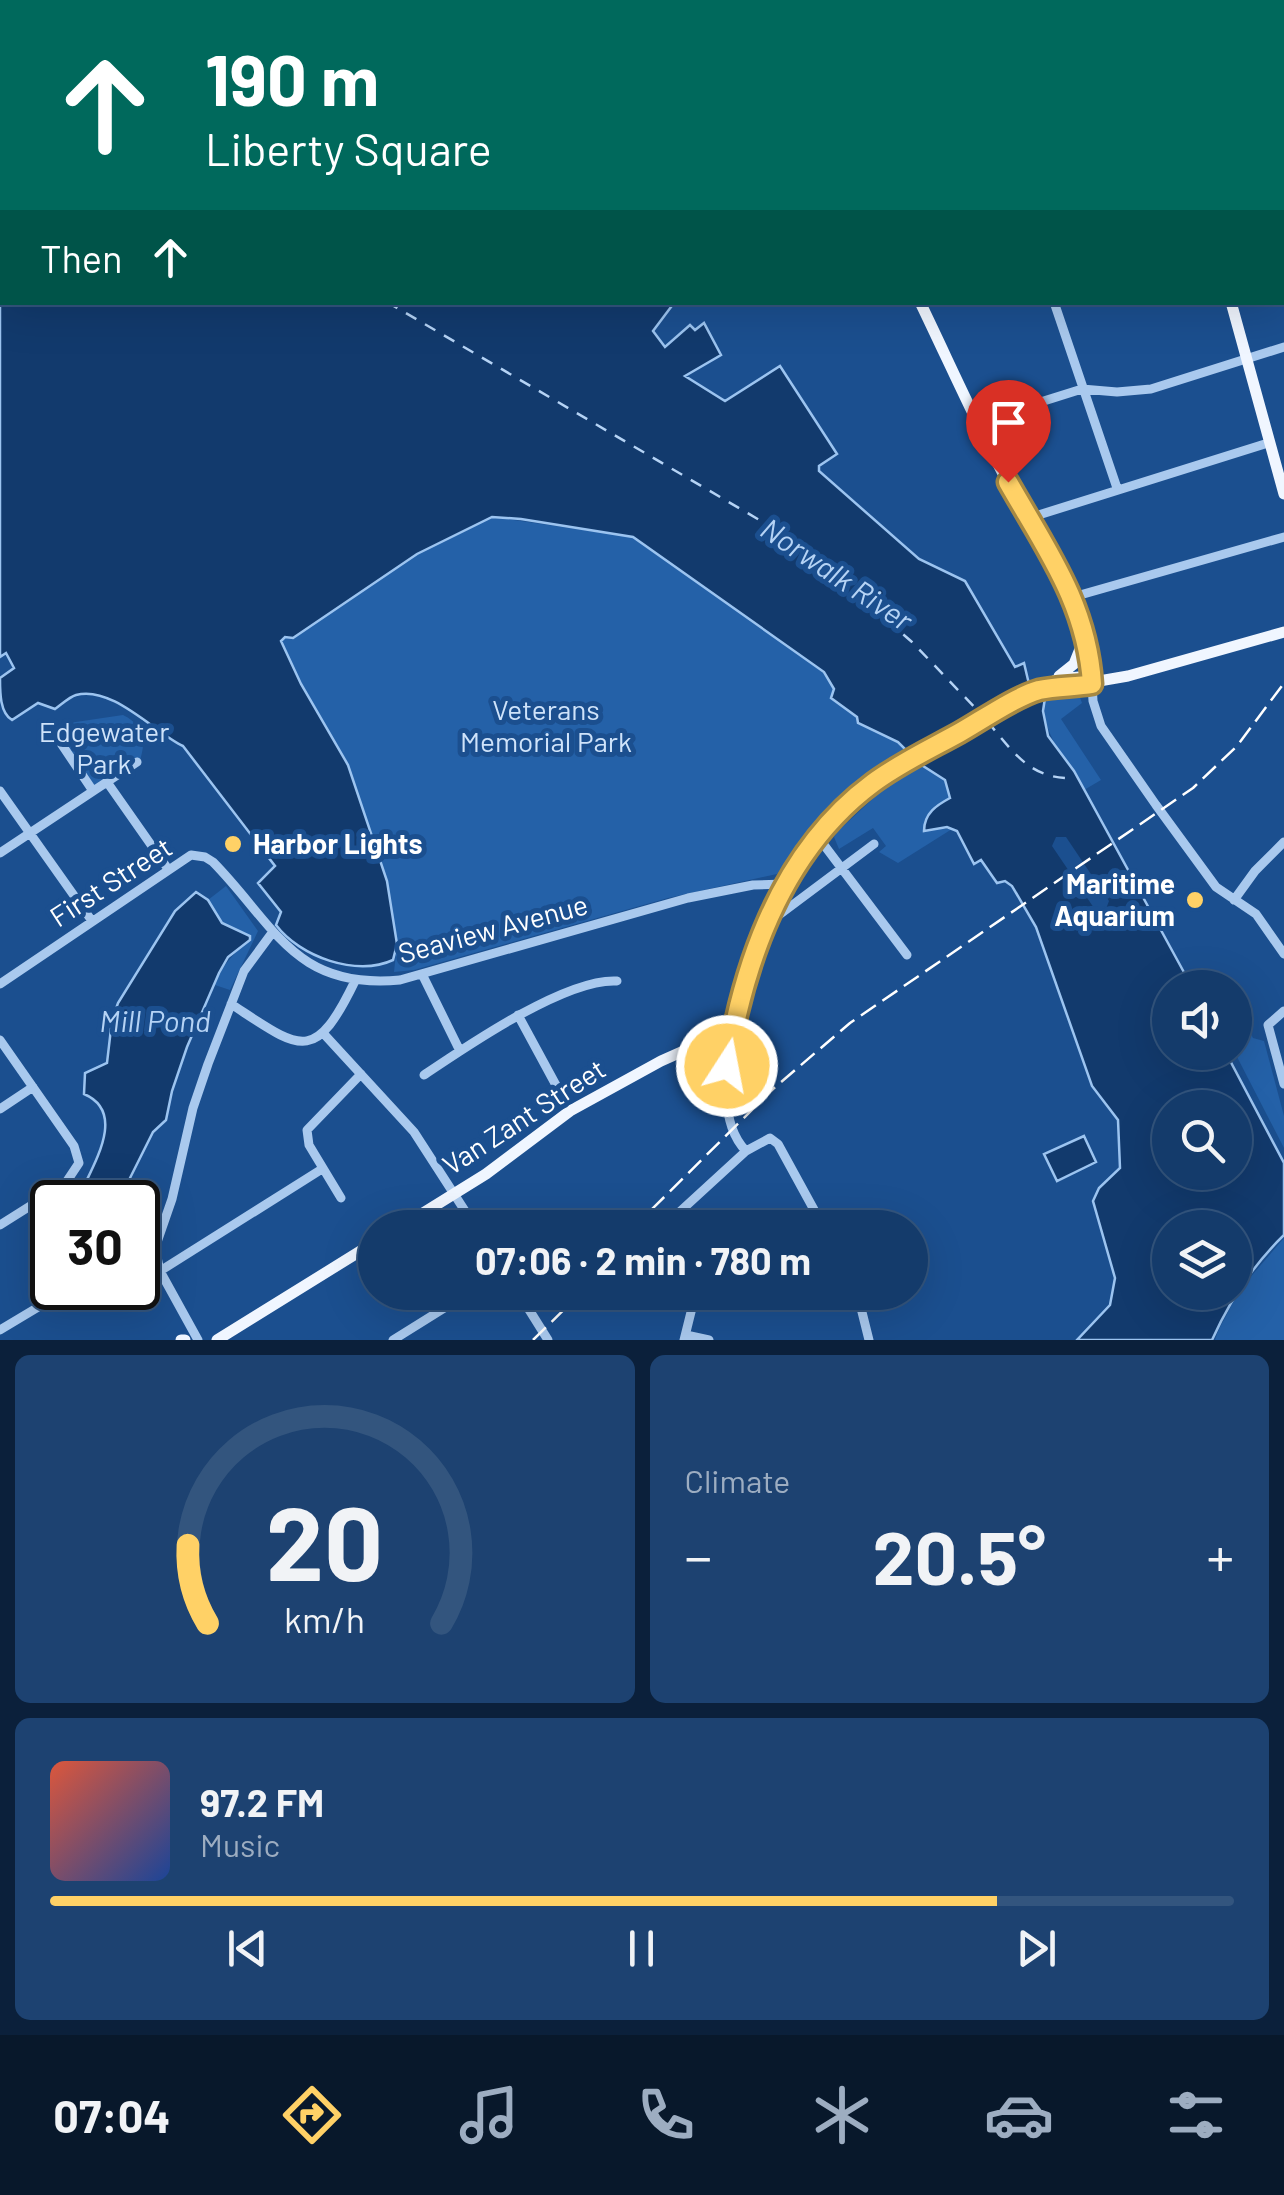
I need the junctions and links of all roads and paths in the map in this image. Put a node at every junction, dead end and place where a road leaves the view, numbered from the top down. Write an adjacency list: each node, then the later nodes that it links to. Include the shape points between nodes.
1 (924, 305): 7 (main road)
2 (1055, 305): 6 (street)
3 (1232, 305): 5 (main road)
4 (1284, 347): 5 (street)
5 (1246, 358): 6 (street, via 1151,389); 8 (main road)
6 (1082, 389): 7 (street); 9 (street)
7 (978, 422): 11 (main road)
8 (1268, 443): 9 (street); 10 (main road)
9 (1117, 488): 11 (street)
10 (1284, 494)
11 (1028, 518): 13 (main road)
12 (1284, 538): 13 (street)
13 (1073, 597): 15 (main road)
14 (1284, 632): 16 (main road)
15 (1086, 635): 16 (main road); 17 (main road, via 1074,664)
16 (1092, 684): 17 (main road); 32 (street, via 1100,726 1216,887)
17 (1043, 687): 24 (main road, via 902,763)
18 (48, 724): 21 (street)
19 (137, 762): 20 (street)
20 (107, 782): 21 (street); 30 (street)
21 (93, 790): 23 (street)
22 (0, 791): 23 (street)
23 (29, 833): 27 (street); 33 (street)
24 (818, 836): 29 (street); 31 (main road)
25 (1284, 842): 32 (street)
26 (874, 844): 29 (street)
27 (0, 853)
28 (199, 855): 30 (street, First Street); 35 (street, Seaview Avenue, via 223,872)
29 (843, 868): 34 (street); 36 (street)
30 (168, 870): 33 (street, First Street)
31 (784, 884): 34 (main road); 38 (street, Seaview Avenue, via 688,898)
32 (1234, 900): 37 (street, via 1256,914)
33 (92, 921): 41 (street, First Street)
34 (764, 926): 45 (main road)
35 (272, 933): 39 (street, Seaview Avenue, via 307,962); 42 (street)
36 (907, 954)
37 (1284, 954)
38 (422, 974): 39 (street, Seaview Avenue); 48 (street)
39 (354, 980): 46 (street)
40 (617, 981): 44 (street)
41 (0, 984)
42 (230, 1004): 46 (street, via 285,1040); 64 (street)
43 (1284, 1010): 51 (street, via 1268,1026)
44 (518, 1015): 48 (street); 54 (street)
45 (733, 1029): 54 (main road, Van Zant Street); 55 (street, via 727,1100)
46 (323, 1034): 49 (street)
47 (0, 1040): 52 (street)
48 (460, 1050): 50 (street)
49 (362, 1074): 56 (street, via 307,1130); 57 (street, via 414,1132)
50 (424, 1074)
51 (1284, 1084)
52 (33, 1087): 53 (street); 63 (street, via 79,1163 65,1184)
53 (0, 1109)
54 (570, 1110): 57 (main road, Van Zant Street)
55 (746, 1151): 61 (street); 62 (street, via 770,1138 778,1144)
56 (322, 1169): 58 (street); 66 (street)
57 (454, 1193): 59 (main road, Van Zant Street); 60 (street)
58 (341, 1198)
59 (427, 1210)
60 (465, 1210)
61 (683, 1210)
62 (814, 1210)
63 (0, 1225)
64 (160, 1227)
65 (358, 1253): 77 (main road)
66 (160, 1271): 67 (street)
67 (175, 1299): 75 (street); 76 (street)
68 (33, 1310): 73 (street)
69 (441, 1310): 78 (street)
70 (529, 1310): 79 (street)
71 (692, 1310): 74 (street)
72 (862, 1310): 81 (street)
73 (0, 1330)
74 (685, 1338): 80 (street)
75 (180, 1340)
76 (198, 1340)
77 (217, 1340)
78 (393, 1340)
79 (548, 1340)
80 (709, 1340)
81 (869, 1340)

